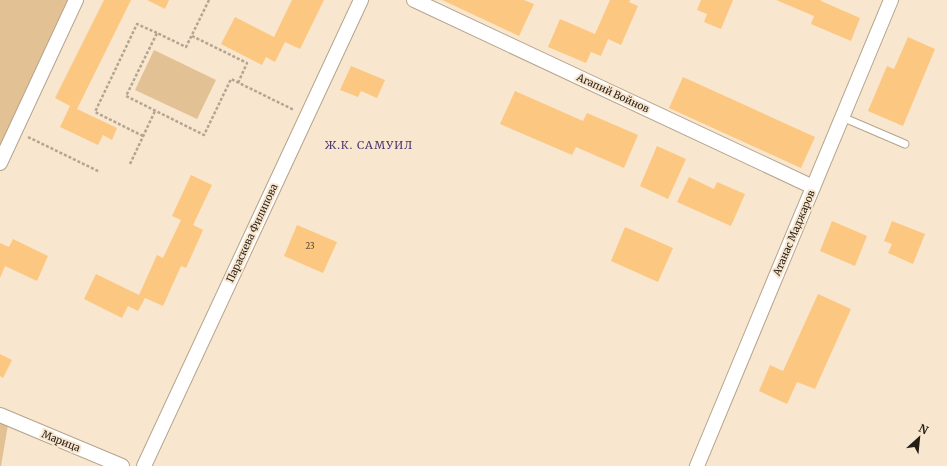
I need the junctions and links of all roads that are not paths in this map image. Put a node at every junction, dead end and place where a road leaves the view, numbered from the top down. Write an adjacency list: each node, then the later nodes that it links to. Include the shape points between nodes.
1 (76, 0): 7 (street)
2 (361, 0): 11 (street, Параскева Филипова)
3 (414, 0): 8 (street, Агапий Войнов)
4 (891, 0): 5 (street, Атанас Маджаров)
5 (842, 117): 6 (lane); 8 (street, Атанас Маджаров)
6 (905, 144)
7 (0, 163)
8 (813, 187): 12 (street, Атанас Маджаров)
9 (0, 416): 10 (street, Марица)
10 (122, 466)
11 (144, 466)
12 (698, 466)

